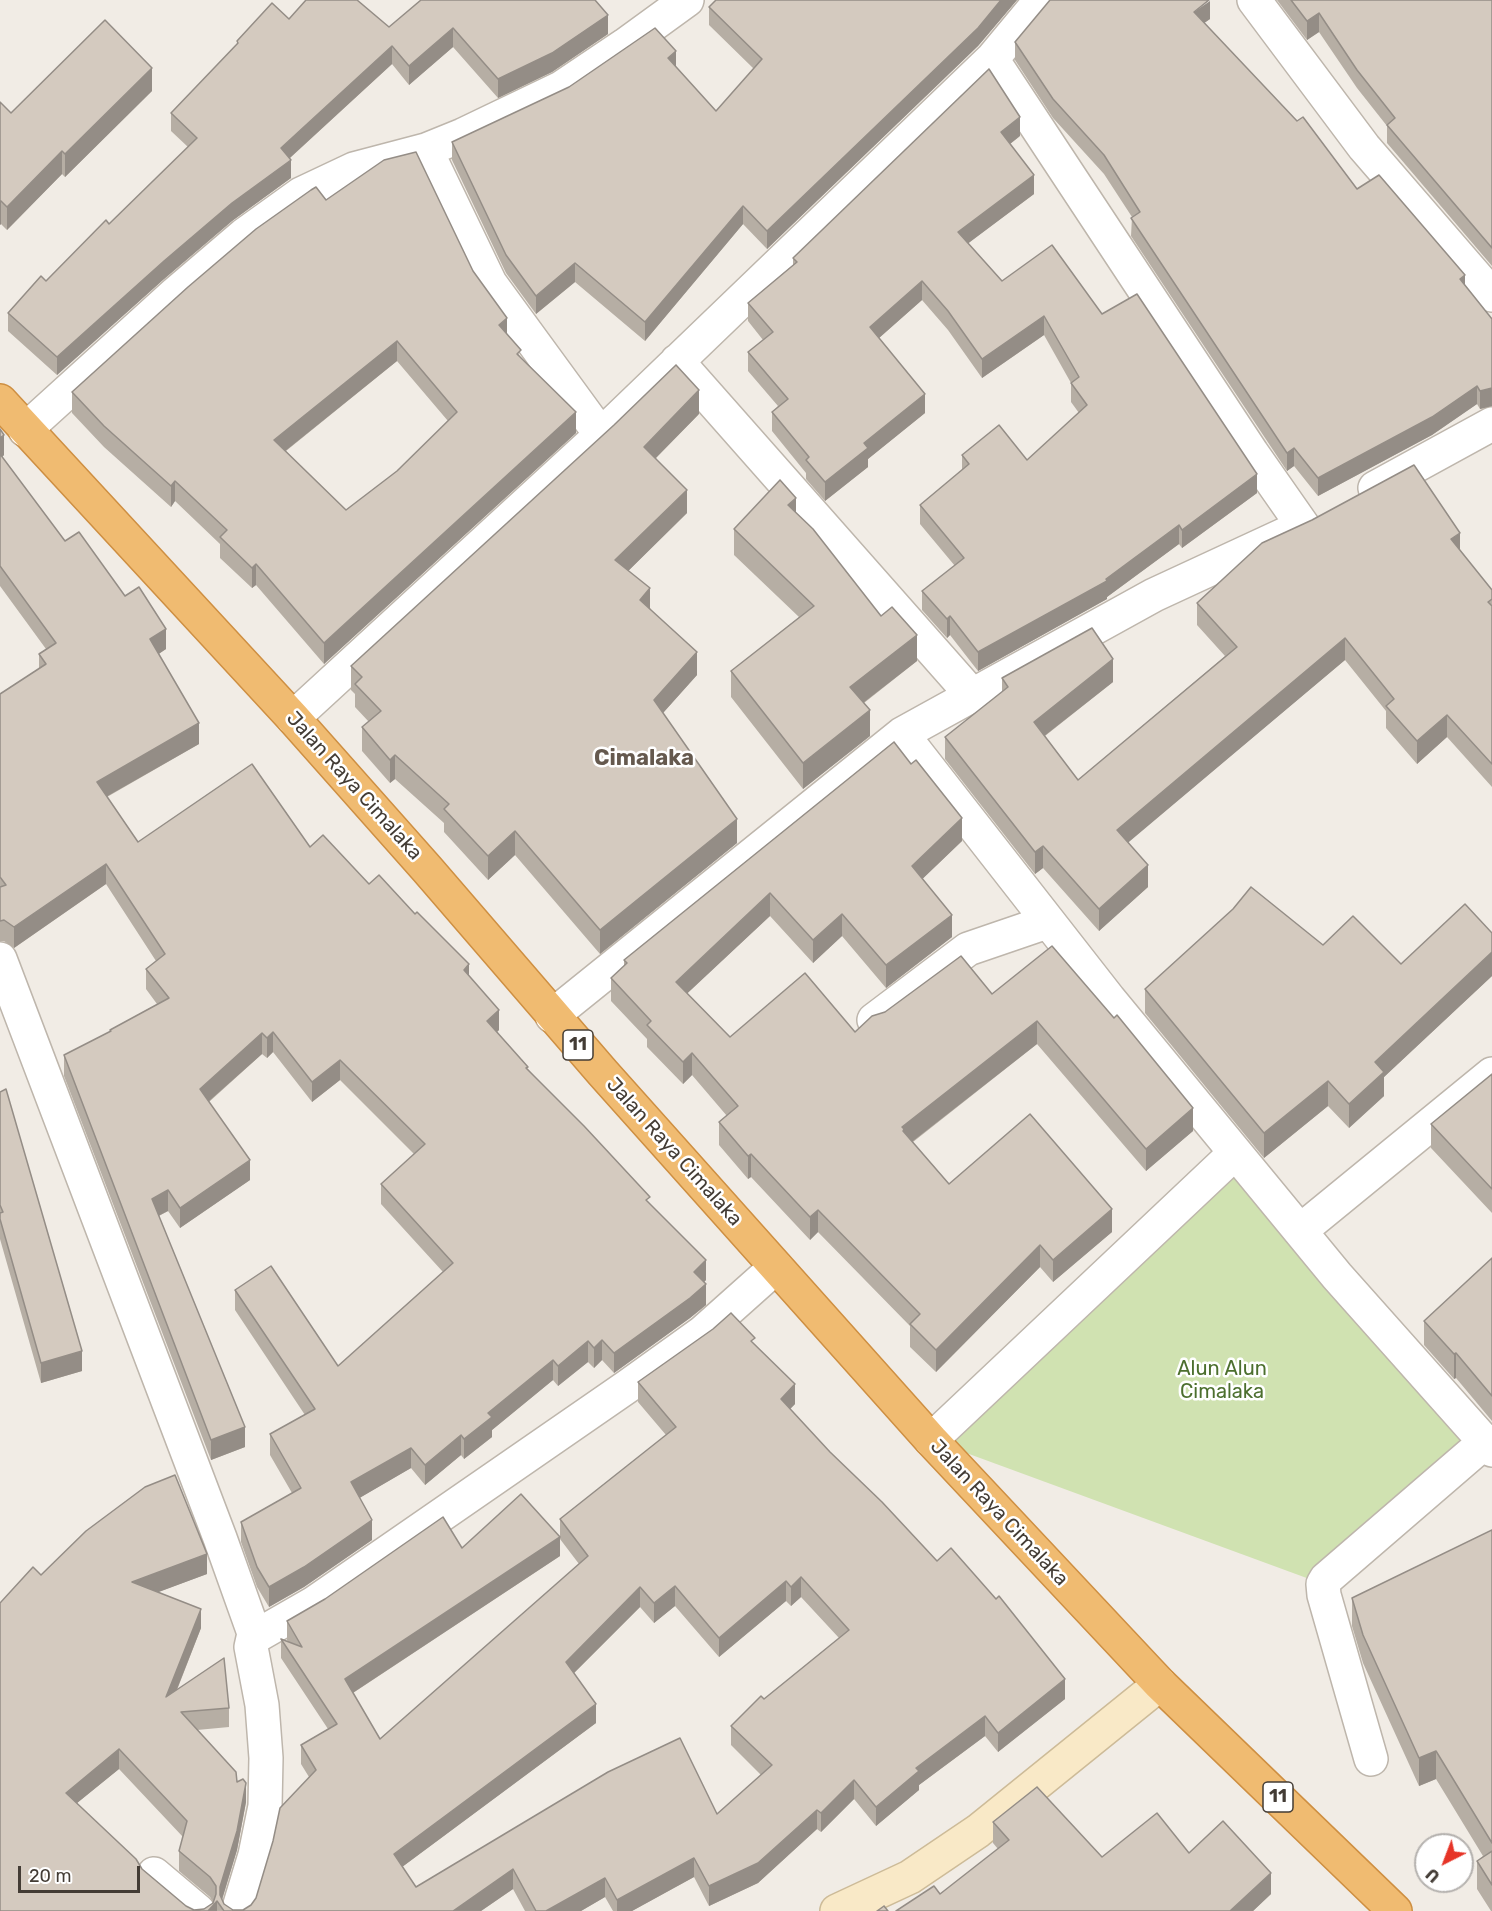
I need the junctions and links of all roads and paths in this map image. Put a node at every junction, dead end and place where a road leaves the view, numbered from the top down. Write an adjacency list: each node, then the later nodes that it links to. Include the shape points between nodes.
1 (687, 0): 5 (street, via 561,88)
2 (1041, 0): 4 (street)
3 (1254, 0): 6 (street, via 1364,147)
4 (992, 59): 7 (street); 12 (street)
5 (426, 150): 10 (street, via 354,169 300,194 235,242); 11 (street, via 490,283)
6 (1492, 295)
7 (677, 361): 11 (street); 13 (street)
8 (0, 401): 10 (highway, Jalan Raya Cimalaka / 11)
9 (1492, 424): 12 (street)
10 (25, 430): 14 (highway, Jalan Raya Cimalaka / 11)
11 (601, 435): 14 (street)
12 (1303, 526): 13 (street, via 1154,595)
13 (972, 695): 15 (street)
14 (293, 718): 18 (highway, Jalan Raya Cimalaka / 11)
15 (902, 734): 16 (street); 18 (street)
16 (1047, 922): 19 (street, via 968,949); 21 (street)
17 (0, 959): 26 (street, via 207,1504)
18 (552, 1016): 23 (highway, Jalan Raya Cimalaka / 11)
19 (874, 1020)
20 (1492, 1074): 22 (street)
21 (1235, 1153): 22 (street); 24 (street)
22 (1300, 1231): 25 (street)
23 (776, 1267): 24 (highway, Jalan Raya Cimalaka / 11); 26 (street, via 702,1333 314,1603)
24 (931, 1440): 27 (highway, Jalan Raya Cimalaka / 11)
25 (1489, 1446): 28 (street, via 1323,1584)
26 (265, 1631): 31 (street, via 251,1641 262,1705 265,1806)
27 (1161, 1684): 32 (street, via 978,1831 910,1877); 33 (highway, 11)
28 (1371, 1760)
29 (154, 1874): 30 (street)
30 (198, 1911)
31 (238, 1911)
32 (837, 1911)
33 (1395, 1911)

